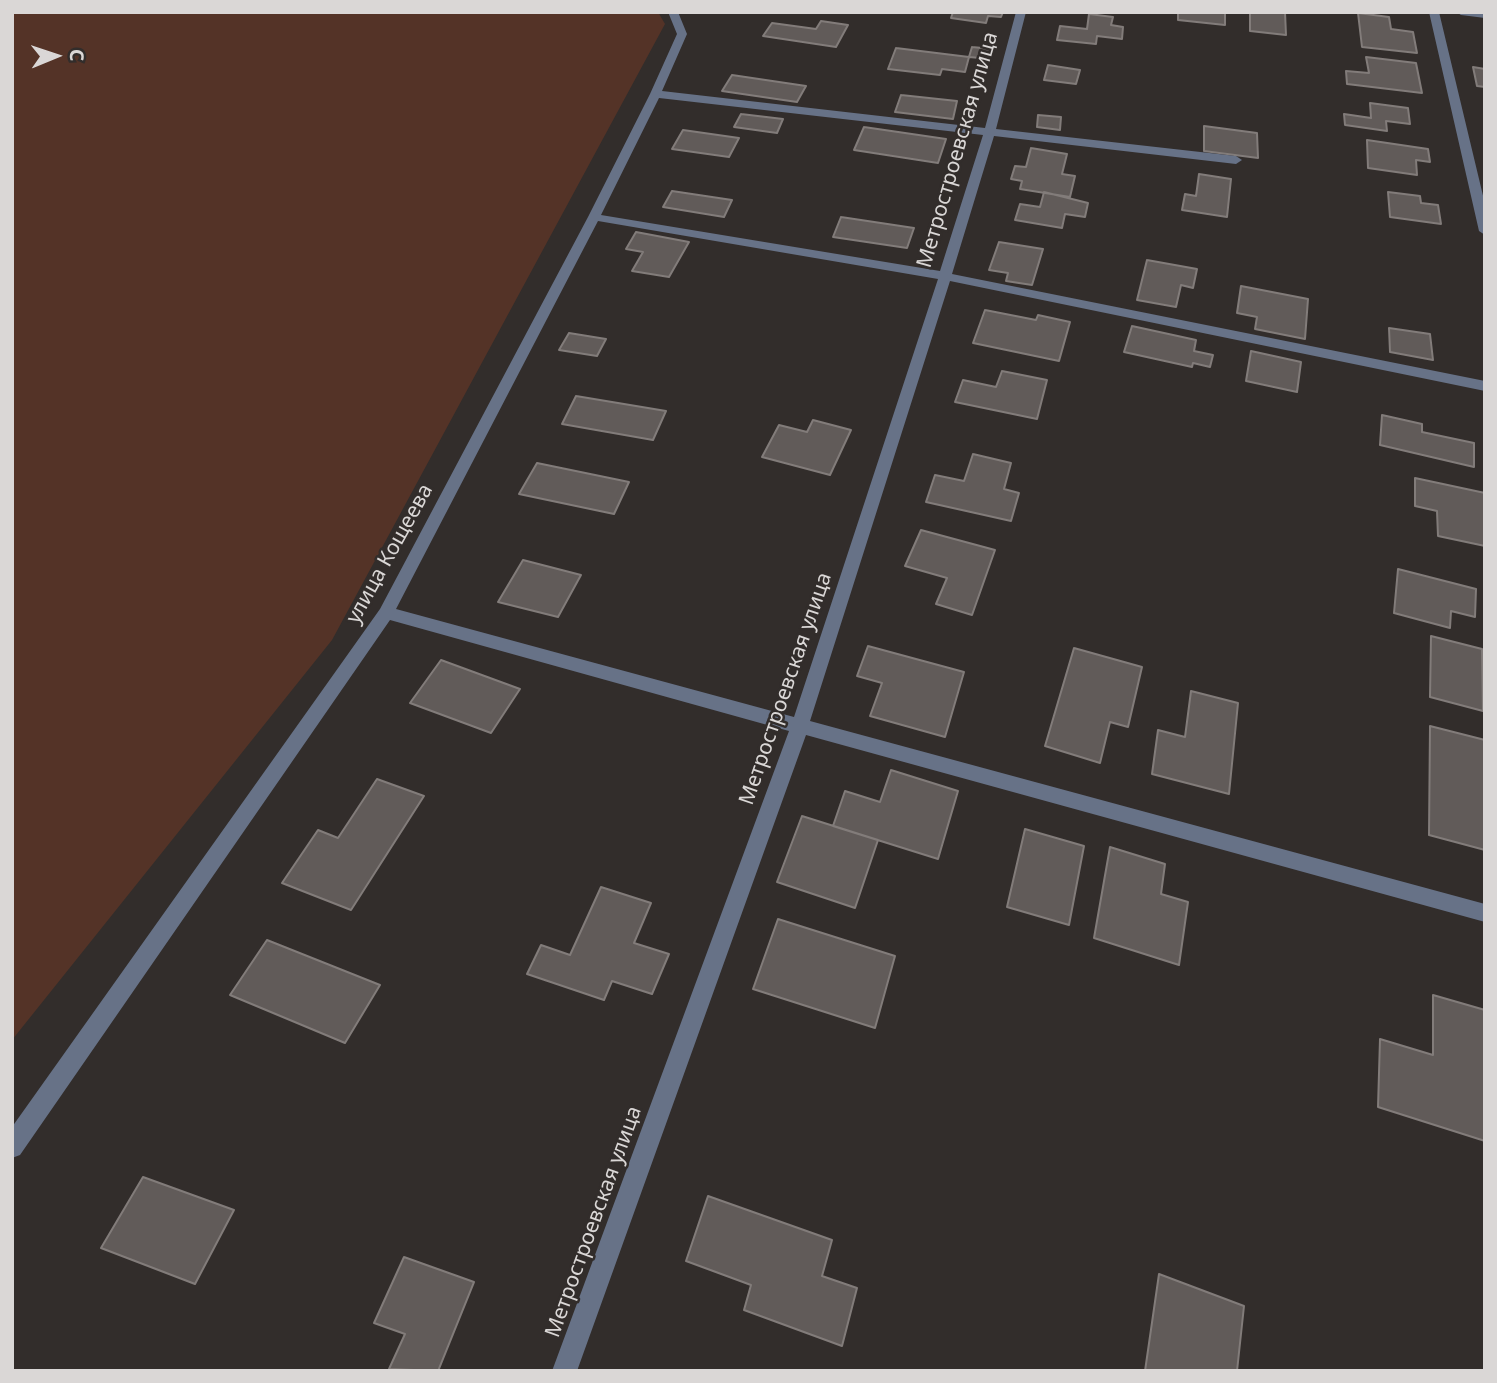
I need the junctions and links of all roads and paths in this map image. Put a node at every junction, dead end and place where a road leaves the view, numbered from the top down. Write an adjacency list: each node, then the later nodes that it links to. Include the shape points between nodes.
1 (673, 12): 6 (street, улица Кощеева, via 682,34)
2 (1021, 12): 7 (street, Метростроевская улица)
3 (1434, 12): 10 (street)
4 (1461, 12): 5 (street)
5 (1485, 15)
6 (656, 94): 7 (street); 9 (street, улица Кощеева)
7 (989, 133): 8 (street); 11 (street, Метростроевская улица)
8 (1236, 160)
9 (594, 217): 11 (street); 13 (street, улица Кощеева)
10 (1485, 231)
11 (945, 276): 12 (street); 14 (street, Метростроевская улица)
12 (1485, 386)
13 (386, 613): 14 (street); 16 (street, улица Кощеева)
14 (800, 726): 15 (street); 17 (street, Метростроевская улица)
15 (1485, 913)
16 (12, 1147)
17 (564, 1371)

